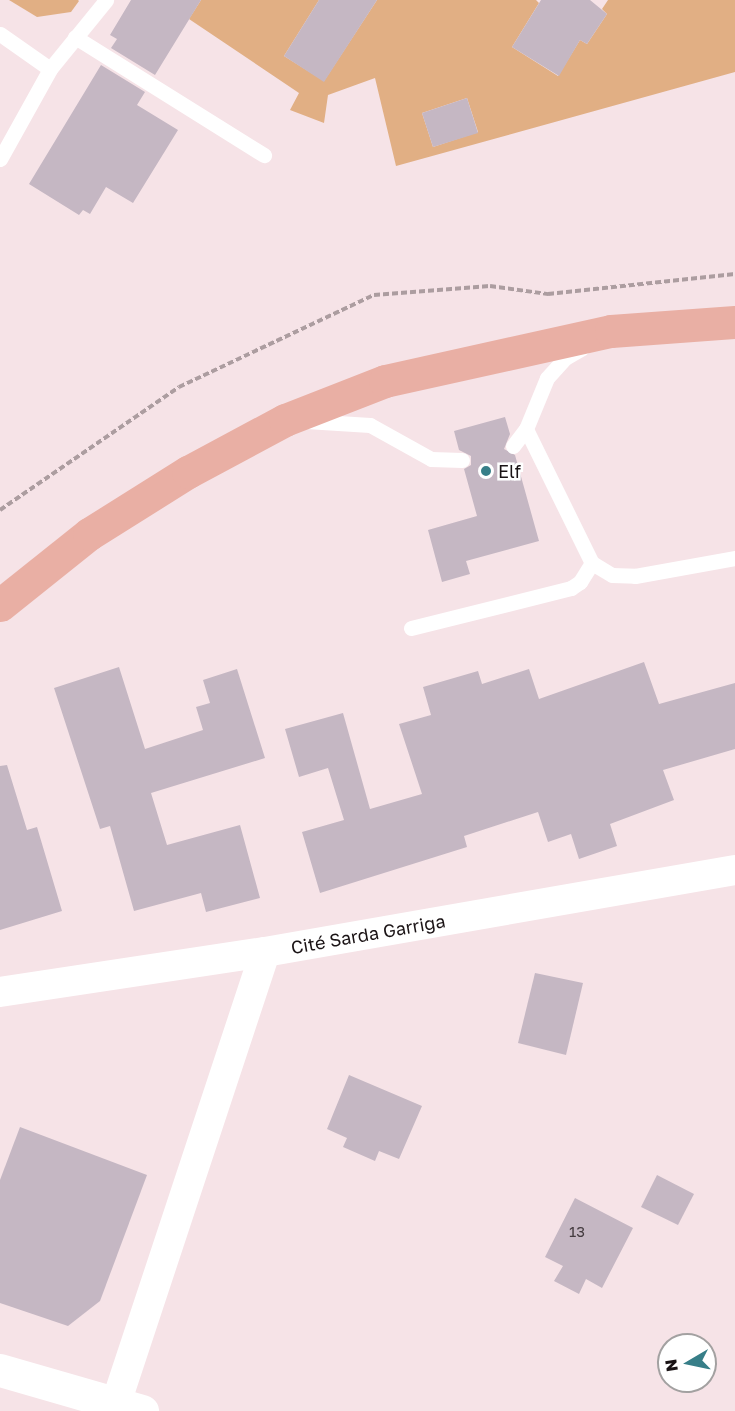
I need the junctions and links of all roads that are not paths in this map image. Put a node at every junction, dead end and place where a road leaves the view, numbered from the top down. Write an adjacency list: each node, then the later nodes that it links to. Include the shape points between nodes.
1 (106, 0): 3 (lane)
2 (0, 34): 4 (lane)
3 (75, 37): 4 (lane); 5 (lane)
4 (50, 69): 6 (lane)
5 (264, 155)
6 (0, 159)
7 (735, 322): 8 (main road)
8 (611, 331): 9 (main road, via 385,381); 10 (lane, via 566,358 547,378)
9 (285, 420): 12 (lane, via 370,425 431,459); 15 (main road, via 120,513 47,565)
10 (526, 429): 11 (lane); 14 (lane)
11 (513, 446)
12 (462, 460)
13 (735, 558): 14 (lane, via 635,576 612,575)
14 (591, 563): 16 (lane, via 580,582 571,588)
15 (0, 605)
16 (411, 628)
17 (735, 870): 18 (street, Cité Sarda Garriga)
18 (265, 952): 19 (street, Cité Sarda Garriga); 21 (street)
19 (0, 992)
20 (0, 1370): 21 (street)
21 (129, 1407)

